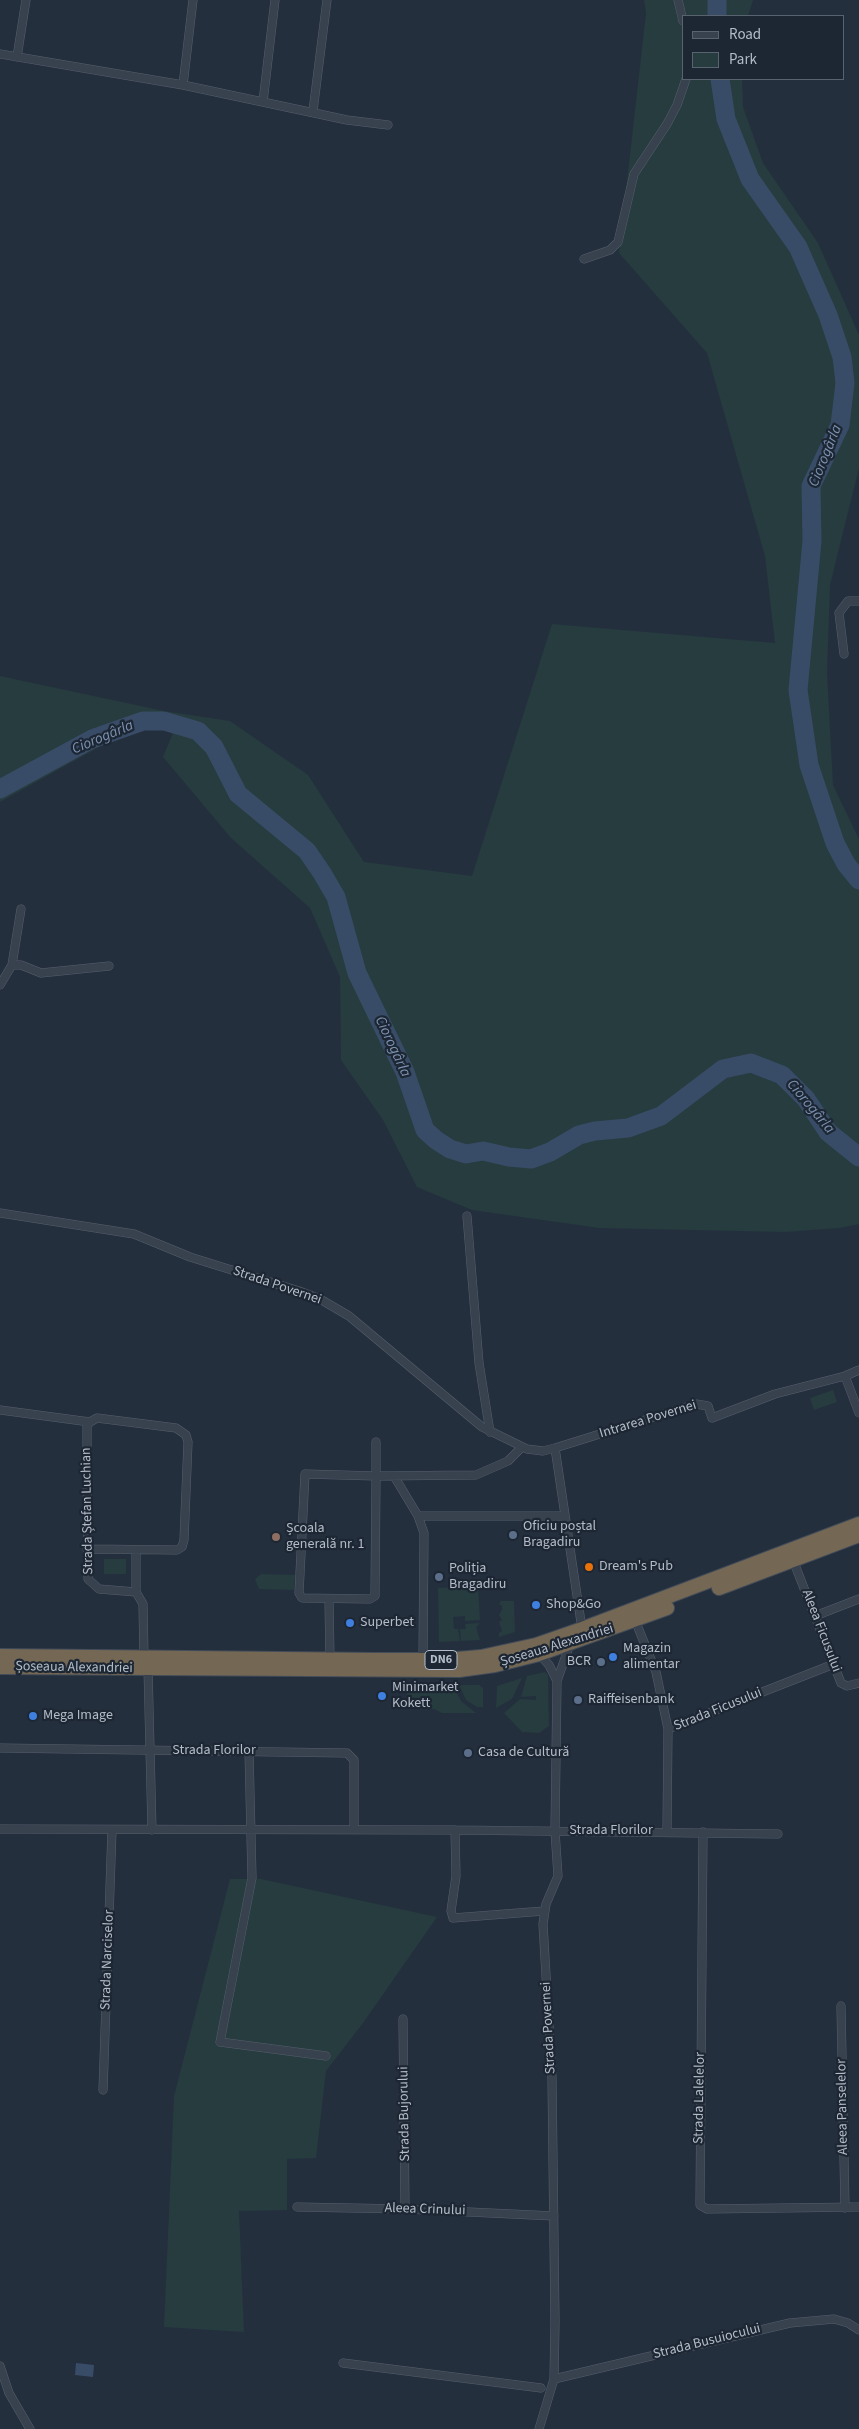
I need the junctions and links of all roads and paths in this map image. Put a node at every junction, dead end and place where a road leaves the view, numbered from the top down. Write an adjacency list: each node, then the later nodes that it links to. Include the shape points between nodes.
1 (26, 0): 8 (street)
2 (194, 0): 10 (street)
3 (275, 0): 11 (street)
4 (327, 0): 12 (street)
5 (678, 0): 6 (street)
6 (682, 16)
7 (0, 54): 8 (street)
8 (17, 56): 10 (street)
9 (686, 80): 14 (street, via 667,124 634,174 618,242 610,250)
10 (183, 85): 11 (street)
11 (263, 102): 12 (street)
12 (313, 111): 13 (street, via 347,120)
13 (388, 125)
14 (584, 259)
15 (859, 600): 16 (street, via 848,602 839,613)
16 (844, 654)
17 (21, 909): 18 (street)
18 (12, 965): 19 (street, via 41,973); 20 (street)
19 (109, 966)
20 (0, 985)
21 (0, 1212): 28 (street, Strada Povernei, via 134,1234 190,1257 320,1300 349,1316)
22 (467, 1216): 28 (street, via 480,1363)
23 (859, 1370): 24 (street, Intrarea Povernei)
24 (845, 1376): 26 (street); 31 (street, Intrarea Povernei, via 775,1394 712,1418 708,1406 696,1404)
25 (0, 1410): 27 (street)
26 (859, 1413)
27 (90, 1422): 39 (street, Strada Ștefan Luchian, via 87,1426); 40 (street, via 97,1418 176,1428 183,1432 188,1442 183,1544 177,1550)
28 (490, 1432): 30 (street, Strada Povernei)
29 (376, 1442): 33 (street)
30 (522, 1447): 32 (street, Strada Povernei); 34 (street, via 508,1461 480,1474)
31 (559, 1447): 32 (street, Intrarea Povernei); 36 (street)
32 (542, 1451)
33 (376, 1476): 34 (street); 44 (street, via 375,1596 370,1599); 44 (street, via 305,1474 299,1593 305,1598)
34 (394, 1476): 35 (street)
35 (418, 1516): 36 (street); 52 (street, via 424,1533)
36 (565, 1516): 47 (street)
37 (859, 1524): 47 (highway, Șoseaua Alexandriei / DN6)
38 (859, 1535): 41 (highway, Șoseaua Alexandriei / DN6)
39 (87, 1549): 40 (street); 42 (street, Strada Ștefan Luchian, via 88,1579 94,1587)
40 (136, 1550): 42 (street, Șoseaua Alexandriei)
41 (793, 1560): 45 (street, Aleea Ficusului); 46 (highway, Șoseaua Alexandriei / DN6)
42 (136, 1592): 53 (street, Șoseaua Alexandriei, via 143,1604)
43 (859, 1599): 45 (street)
44 (329, 1600): 51 (street)
45 (815, 1616): 54 (street, Aleea Ficusului)
46 (635, 1620): 48 (highway, Șoseaua Alexandriei / DN6); 58 (street, via 656,1672)
47 (582, 1630): 52 (highway, Șoseaua Alexandriei / DN6, via 510,1652 463,1659)
48 (570, 1644): 49 (highway, Șoseaua Alexandriei / DN6); 56 (street)
49 (538, 1654): 53 (highway, Șoseaua Alexandriei / DN6, via 496,1665 458,1670); 56 (street)
50 (0, 1656): 53 (highway, Șoseaua Alexandriei / DN6)
51 (330, 1660): 52 (highway, Șoseaua Alexandriei / DN6); 53 (highway, Șoseaua Alexandriei / DN6)
52 (423, 1660)
53 (146, 1663): 55 (highway, Șoseaua Alexandriei / DN6); 60 (street, Șoseaua Alexandriei)
54 (834, 1664): 57 (street, Aleea Ficusului, via 843,1685); 58 (street, Strada Ficusului)
55 (0, 1667)
56 (556, 1681): 68 (street, Strada Povernei)
57 (859, 1683)
58 (668, 1729): 69 (street, Strada Ficusului)
59 (0, 1748): 60 (street, Strada Florilor)
60 (149, 1751): 61 (street, Strada Florilor); 64 (street, Șoseaua Alexandriei)
61 (249, 1751): 65 (street, Strada Florilor, via 351,1754 355,1763); 67 (street)
62 (0, 1829): 63 (street, Strada Florilor)
63 (112, 1830): 64 (street, Strada Florilor); 76 (street, Strada Narciselor)
64 (152, 1830): 67 (street, Strada Florilor)
65 (354, 1830): 66 (street, Strada Florilor); 67 (street, Strada Florilor)
66 (455, 1830): 68 (street, Strada Florilor); 72 (street, via 453,1918)
67 (251, 1831): 75 (street, via 252,1878 220,2042)
68 (556, 1831): 69 (street, Strada Florilor); 72 (street, Strada Povernei, via 558,1876)
69 (667, 1831): 70 (street, Strada Florilor)
70 (703, 1832): 71 (street, Strada Florilor); 78 (street, Strada Lalelelor, via 700,2205 707,2209)
71 (778, 1834)
72 (544, 1911): 81 (street, Strada Povernei)
73 (841, 2006): 78 (street, Aleea Panselelor)
74 (403, 2019): 80 (street, Strada Bujorului)
75 (326, 2056)
76 (103, 2090)
77 (297, 2207): 80 (street, Aleea Crinului)
78 (845, 2208): 79 (street, Strada Lalelelor)
79 (859, 2208)
80 (406, 2209): 81 (street, Aleea Crinului)
81 (554, 2216): 85 (street, Strada Povernei)
82 (859, 2330): 85 (street, Strada Busuiocului, via 834,2319 790,2324)
83 (343, 2363): 86 (street)
84 (0, 2366): 87 (street, via 9,2393)
85 (554, 2379): 88 (street, Strada Povernei)
86 (541, 2388)
87 (30, 2429)
88 (540, 2429)

